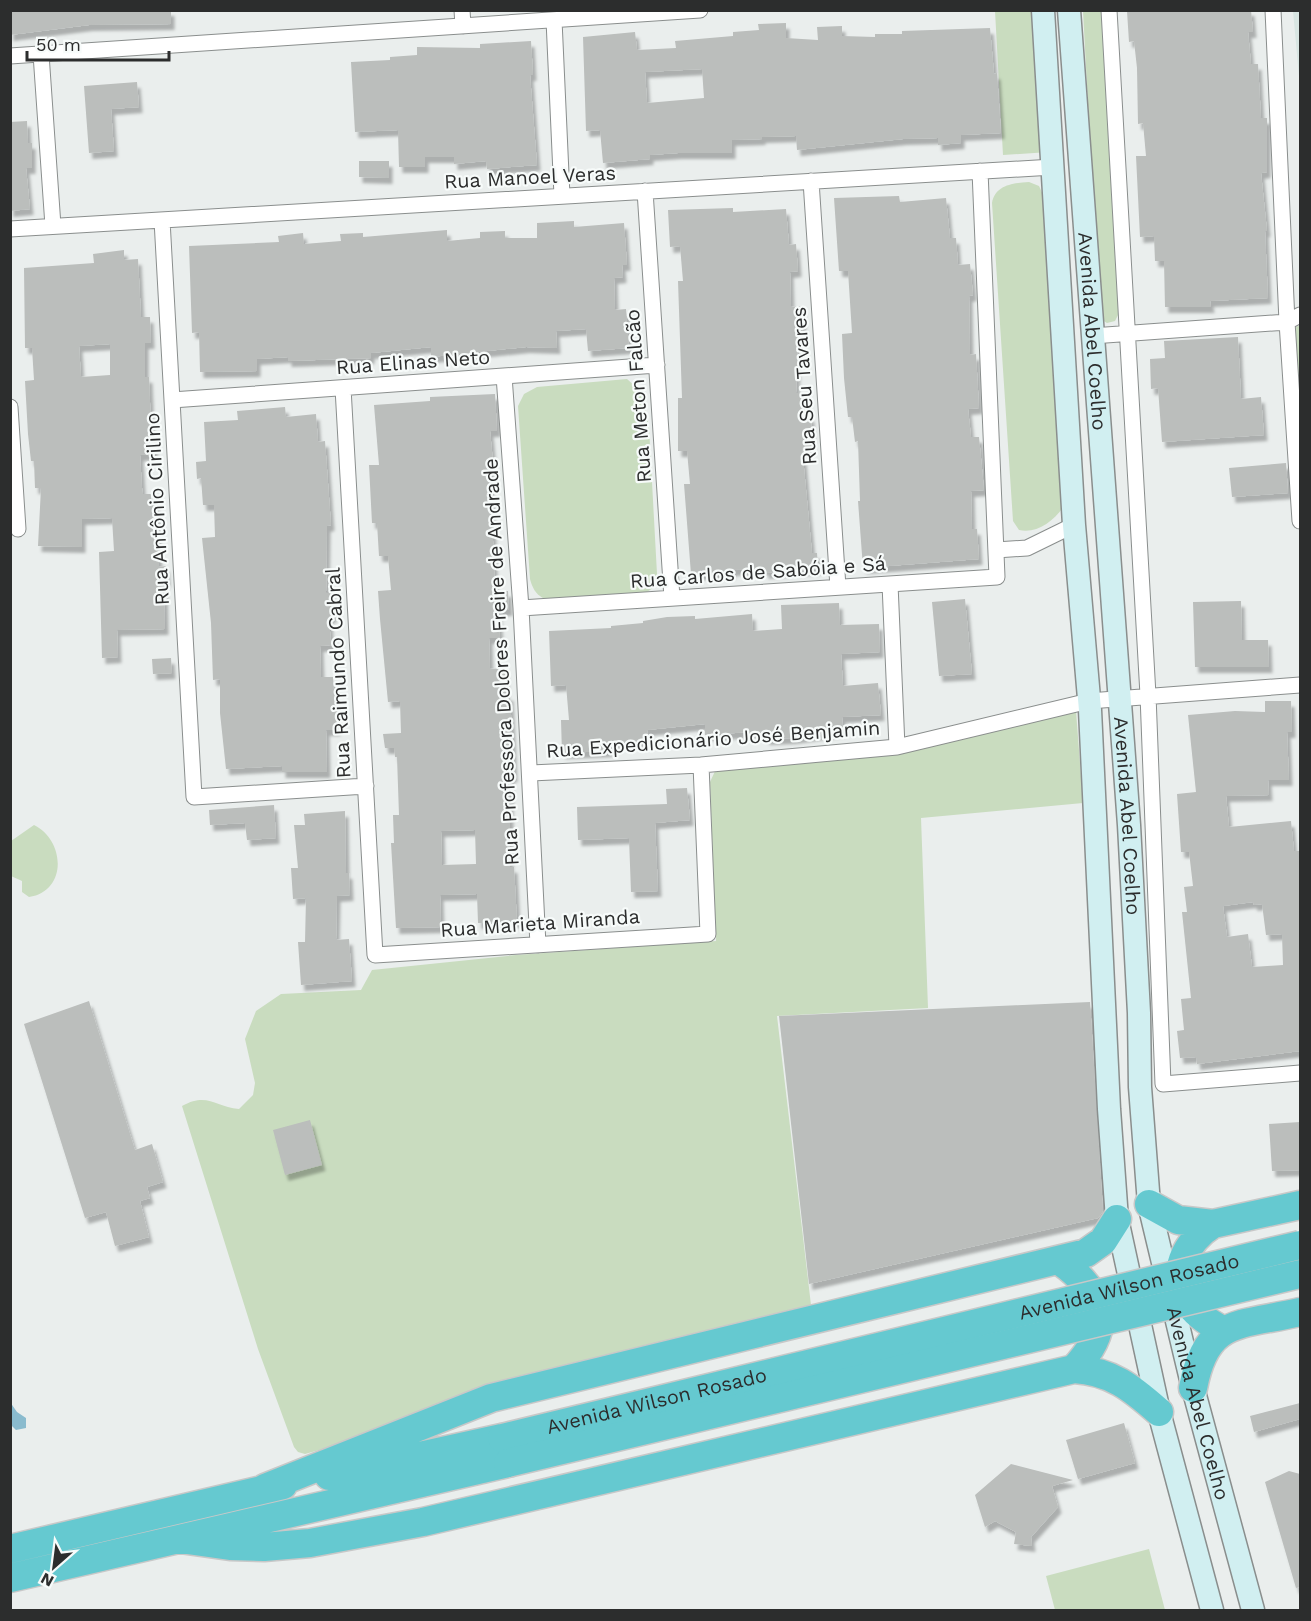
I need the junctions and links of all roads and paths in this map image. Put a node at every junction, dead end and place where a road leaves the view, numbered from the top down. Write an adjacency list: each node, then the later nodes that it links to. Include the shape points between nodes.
1 (700, 10): 7 (street)
2 (1043, 10): 10 (street, Avenida Abel Coelho)
3 (1069, 10): 20 (street, Avenida Abel Coelho)
4 (1109, 10): 19 (street, Avenida Abel Coelho)
5 (1273, 10): 18 (street)
6 (463, 18): 7 (street); 8 (street)
7 (554, 20): 14 (street)
8 (41, 54): 9 (street); 16 (street)
9 (10, 56)
10 (1053, 167): 11 (street, Rua Manoel Veras); 22 (street, Avenida Abel Coelho)
11 (980, 171): 12 (street, Rua Manoel Veras); 33 (street)
12 (811, 181): 13 (street, Rua Manoel Veras); 35 (street, Rua Seu Tavares)
13 (645, 191): 14 (street, Rua Manoel Veras); 21 (street, Rua Meton Falcão)
14 (562, 196): 15 (street, Rua Manoel Veras)
15 (162, 220): 16 (street, Rua Manoel Veras); 27 (street, Rua Antônio Cirilino)
16 (53, 226): 17 (street, Rua Manoel Veras)
17 (10, 229)
18 (1294, 319): 19 (street); 30 (street)
19 (1129, 331): 20 (street); 39 (street, Avenida Abel Coelho)
20 (1092, 336): 23 (street, Avenida Abel Coelho)
21 (657, 365): 24 (street, Rua Elinas Neto); 36 (street, Rua Meton Falcão)
22 (1065, 372): 23 (street, via 1082,380); 26 (street, Avenida Abel Coelho)
23 (1095, 373): 28 (street, Avenida Abel Coelho)
24 (504, 376): 25 (street, Rua Elinas Neto); 37 (street, Rua Professora Dolores Freire de Andrade)
25 (343, 388): 27 (street, Rua Elinas Neto); 45 (street, Rua Raimundo Cabral)
26 (1067, 399): 28 (street, via 1080,390); 31 (street, Avenida Abel Coelho)
27 (172, 400): 45 (street, Rua Antônio Cirilino, via 194,796)
28 (1098, 403): 40 (street, Avenida Abel Coelho)
29 (10, 407): 32 (street)
30 (1300, 521)
31 (1074, 525): 33 (street, via 1027,548); 41 (street, Avenida Abel Coelho)
32 (18, 529)
33 (996, 550): 34 (street, Rua Carlos de Sabóia e Sá, via 997,577)
34 (890, 584): 35 (street, Rua Carlos de Sabóia e Sá); 42 (street)
35 (838, 587): 36 (street, Rua Carlos de Sabóia e Sá)
36 (672, 598): 37 (street, Rua Carlos de Sabóia e Sá)
37 (521, 609): 44 (street, Rua Professora Dolores Freire de Andrade)
38 (1300, 685): 39 (street, Rua Expedicionário José Benjamin)
39 (1148, 695): 40 (street, Rua Expedicionário José Benjamin); 52 (street, Avenida Abel Coelho, via 1163,1084)
40 (1119, 697): 41 (street, Rua Expedicionário José Benjamin); 47 (street, Avenida Abel Coelho)
41 (1089, 701): 42 (street, Rua Expedicionário José Benjamin); 46 (street, Avenida Abel Coelho)
42 (897, 747): 43 (street, Rua Expedicionário José Benjamin)
43 (701, 765): 44 (street, Rua Expedicionário José Benjamin); 50 (street, Rua Marieta Miranda, via 708,934)
44 (531, 773): 50 (street, Rua Professora Dolores Freire de Andrade)
45 (366, 786): 51 (street, Rua Raimundo Cabral)
46 (1095, 825): 47 (street, via 1109,834); 48 (street, Avenida Abel Coelho)
47 (1129, 825): 49 (street, Avenida Abel Coelho)
48 (1097, 861): 49 (street, via 1102,852 1112,848 1121,851); 55 (street, Avenida Abel Coelho)
49 (1131, 864): 53 (street, Avenida Abel Coelho)
50 (537, 945): 51 (street, Rua Marieta Miranda)
51 (375, 955)
52 (1300, 1073)
53 (1149, 1204): 56 (highway, via 1178,1220); 63 (street, Avenida Abel Coelho)
54 (1300, 1205): 56 (highway)
55 (1118, 1219): 58 (highway, via 1103,1241 1086,1253); 64 (street, Avenida Abel Coelho)
56 (1213, 1224): 61 (highway, via 1190,1243 1180,1274 1188,1304)
57 (1300, 1245): 65 (highway, Avenida Wilson Rosado, bridge)
58 (1060, 1261): 62 (highway, via 1088,1284 1099,1321 1095,1340); 66 (highway, via 491,1398)
59 (1300, 1274): 65 (highway, Avenida Wilson Rosado, bridge)
60 (1300, 1312): 61 (highway)
61 (1222, 1330): 63 (highway, via 1210,1340 1197,1361)
62 (1074, 1369): 64 (highway, via 1090,1370 1131,1386); 69 (highway, via 423,1522 310,1543 264,1547)
63 (1193, 1388): 67 (street, Avenida Abel Coelho)
64 (1159, 1412): 68 (street, Avenida Abel Coelho)
65 (505, 1450): 66 (highway, Avenida Wilson Rosado, via 381,1466); 69 (highway, Avenida Wilson Rosado)
66 (265, 1488): 70 (highway, Avenida Wilson Rosado)
67 (1226, 1516): 68 (street, via 1220,1528 1201,1532); 73 (street, Avenida Abel Coelho)
68 (1191, 1528): 72 (street, Avenida Abel Coelho)
69 (180, 1539): 71 (highway, Avenida Wilson Rosado)
70 (10, 1550)
71 (10, 1578)
72 (1212, 1611)
73 (1252, 1611)

